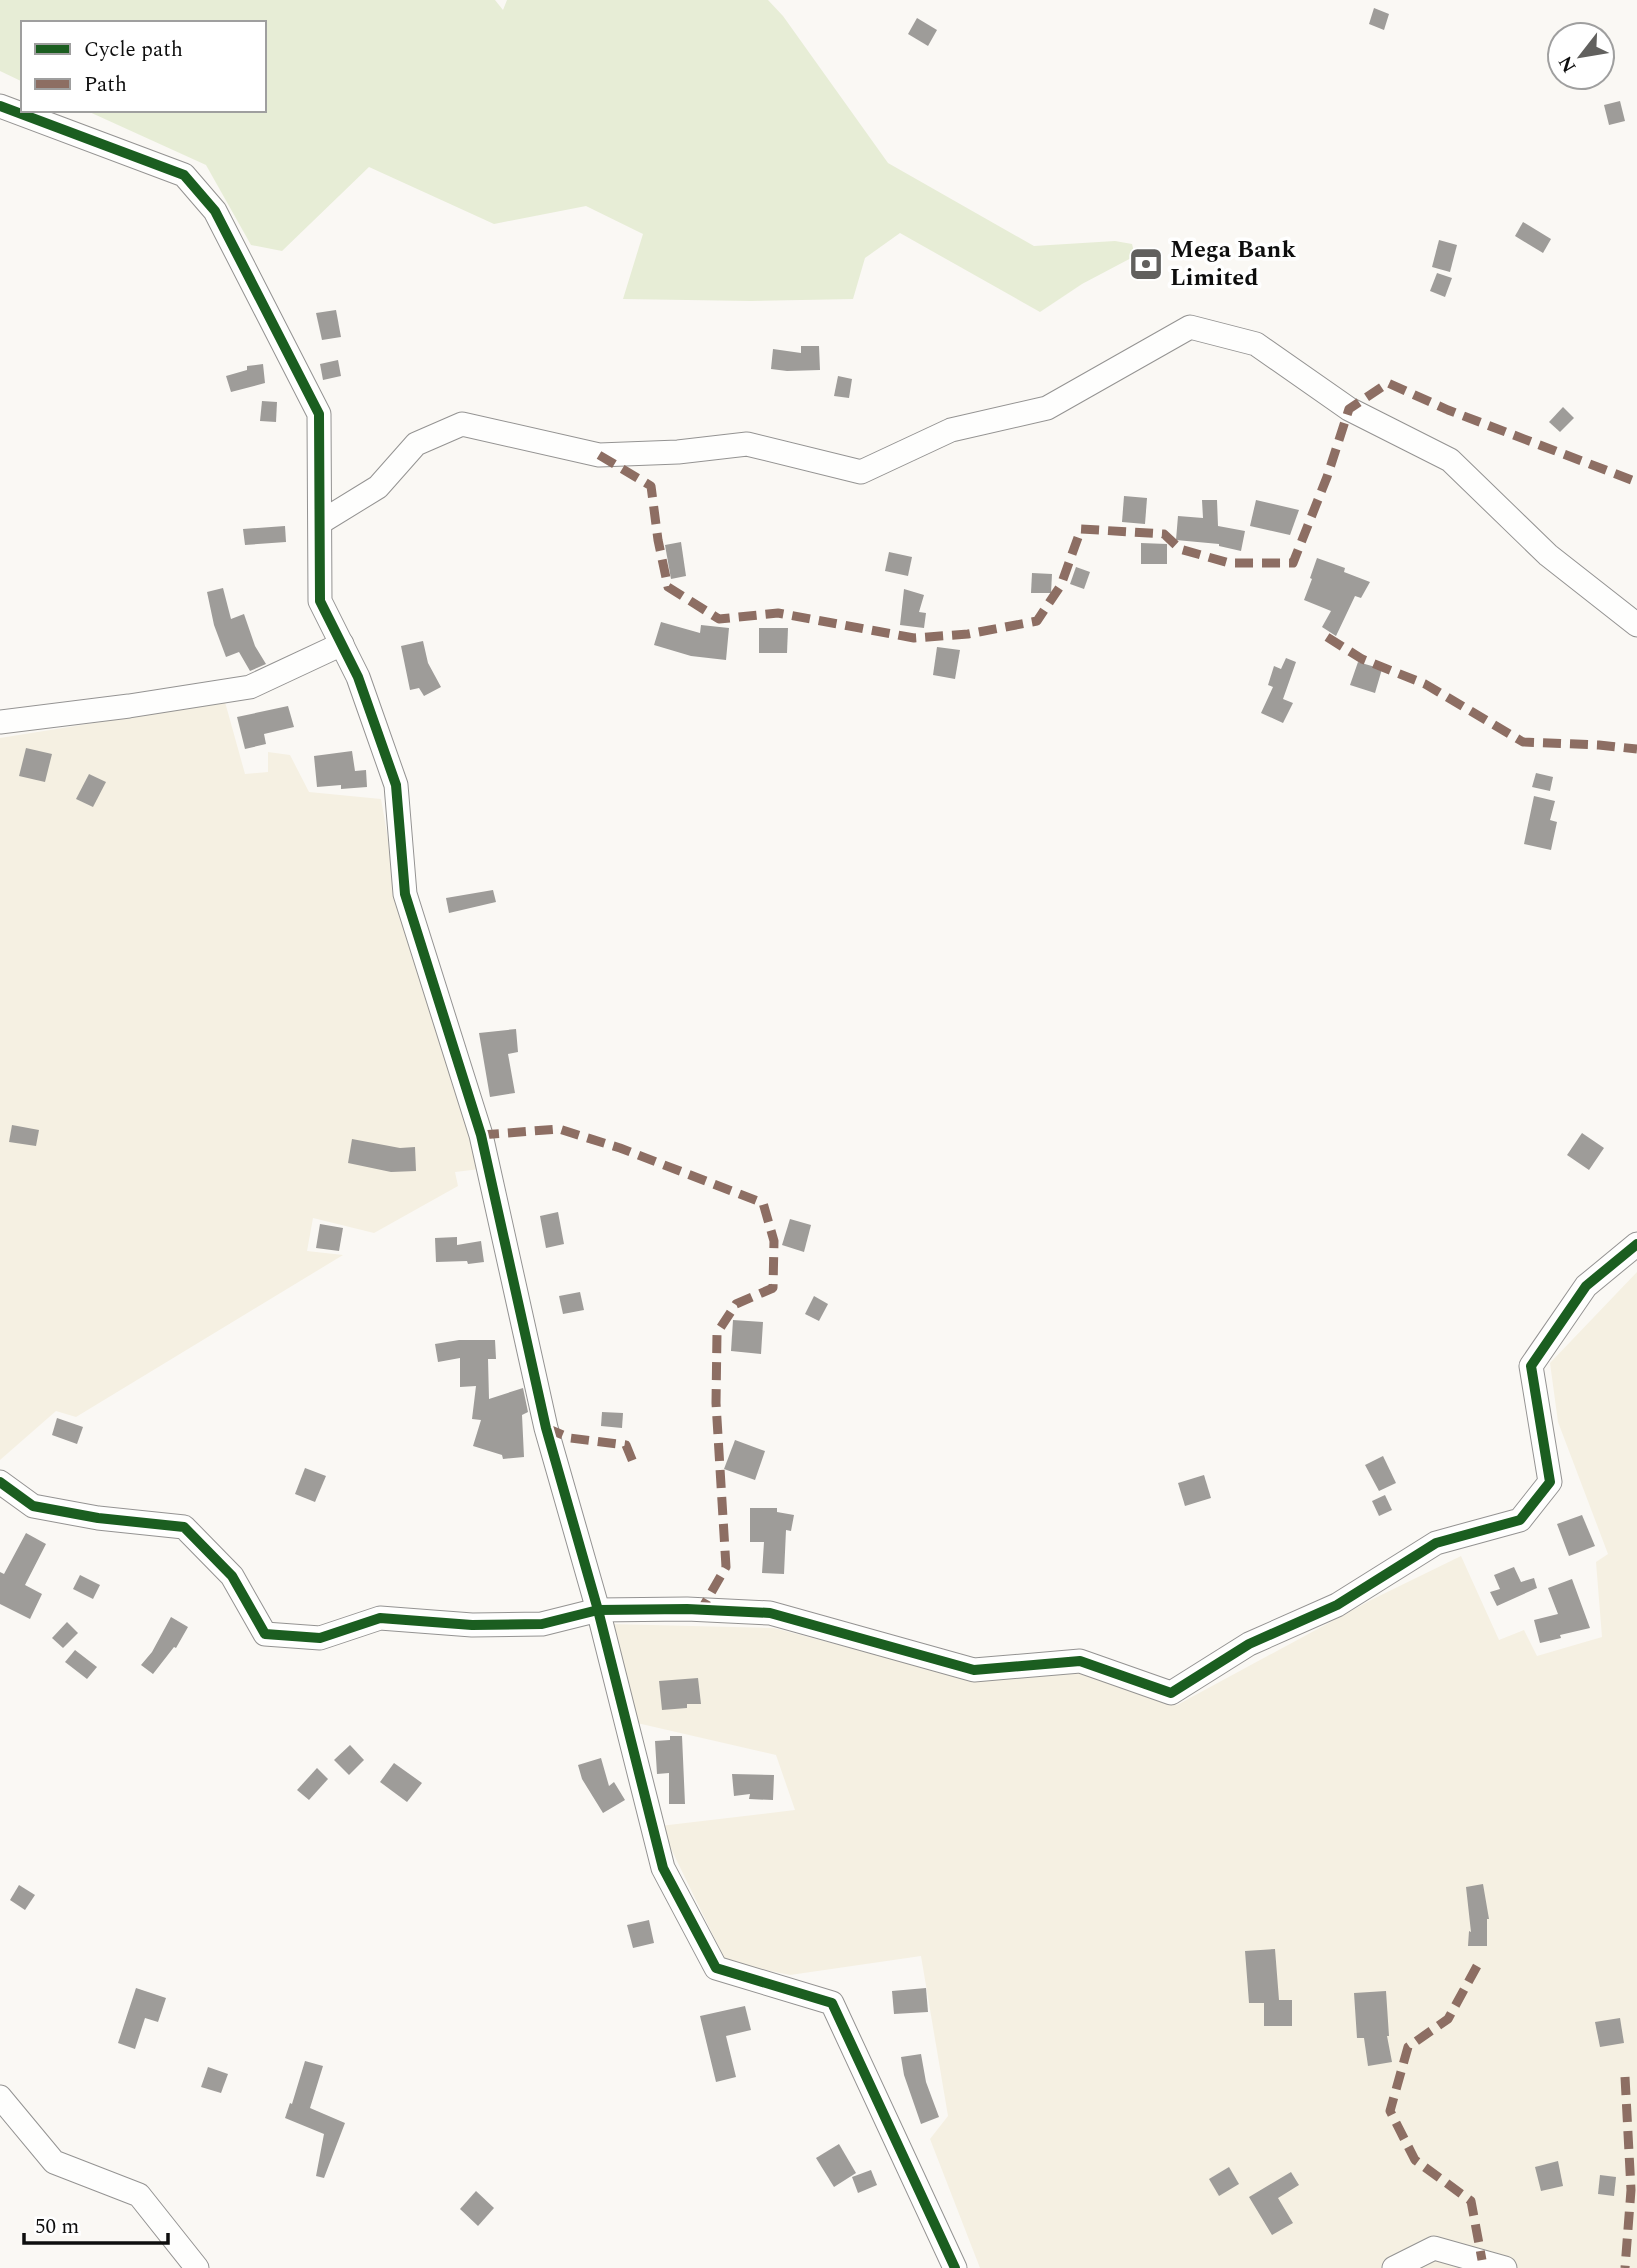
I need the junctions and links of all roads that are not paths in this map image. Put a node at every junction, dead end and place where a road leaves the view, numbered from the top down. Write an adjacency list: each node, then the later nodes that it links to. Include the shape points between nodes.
1 (0, 106): 2 (street, via 184,175 215,211 319,414)
2 (321, 522): 3 (street, via 378,487 416,444 462,424 599,454 747,444 861,472 951,430 1047,408 1190,327 1256,344 1349,409 1450,460 1548,555); 4 (street, via 320,601)
3 (1637, 625)
4 (342, 644): 5 (street, via 250,687); 8 (street, via 396,785 404,894 481,1135 546,1428)
5 (0, 722)
6 (1637, 1244): 8 (street, via 1586,1286 1531,1366 1550,1482 1520,1520 1436,1543 1337,1605 1249,1644 1171,1693 1080,1661 974,1670 771,1613)
7 (0, 1482): 8 (street, via 33,1506 184,1527 232,1576 265,1634 320,1638 380,1618 472,1625 542,1624)
8 (598, 1610): 11 (street, via 663,1868 716,1968 832,2003)
9 (0, 2096): 10 (street, via 54,2162 139,2195)
10 (197, 2268)
11 (955, 2268)
12 (1394, 2268): 13 (street, via 1434,2248)
13 (1505, 2268)

